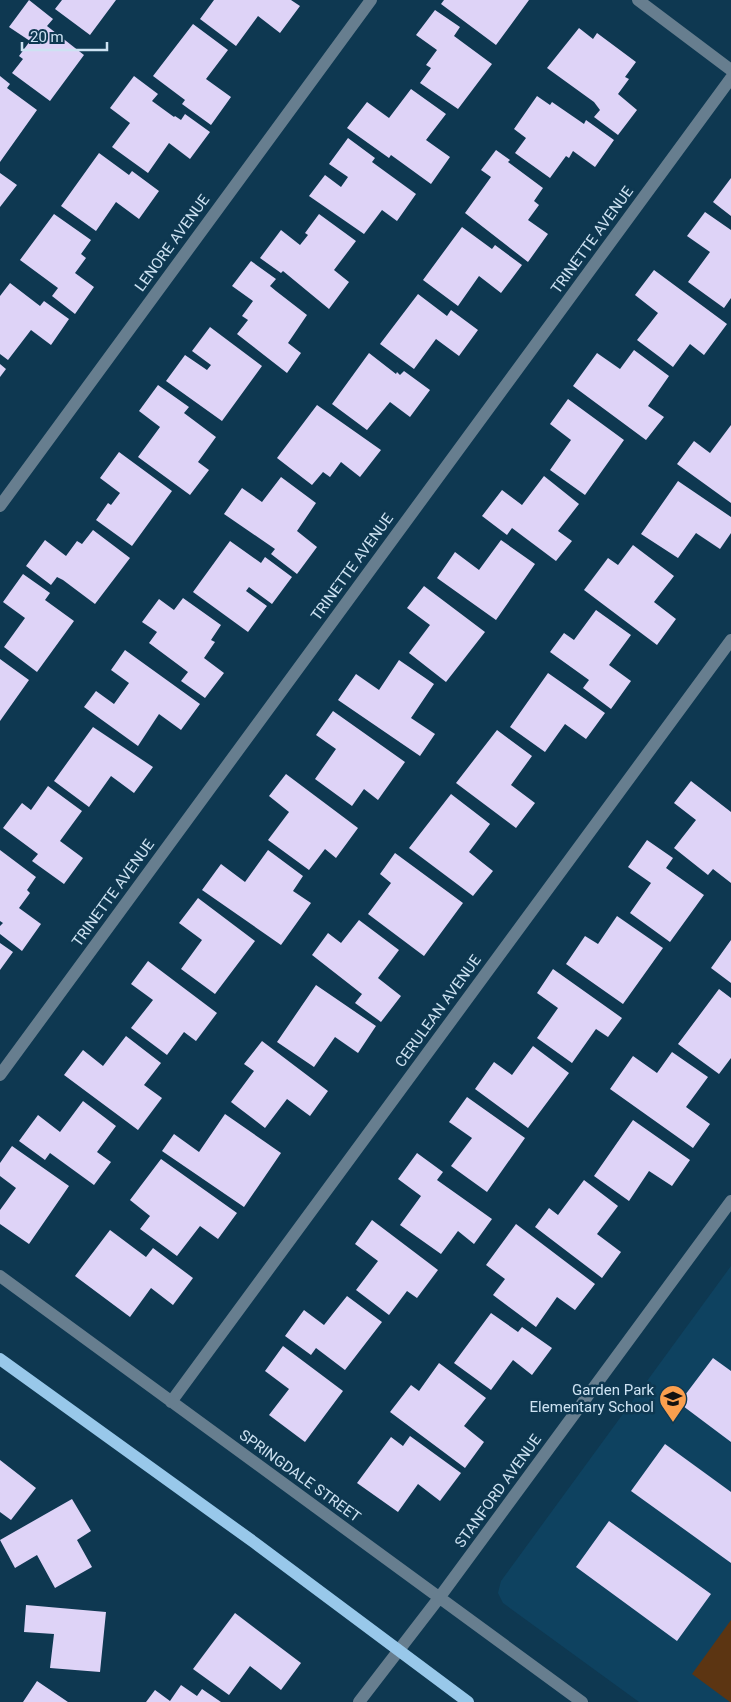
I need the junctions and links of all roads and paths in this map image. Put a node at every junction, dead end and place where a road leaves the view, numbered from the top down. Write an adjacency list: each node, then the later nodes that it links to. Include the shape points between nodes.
1 (371, 0): 5 (street, LENORE AVENUE)
2 (638, 0): 3 (street)
3 (731, 70)
4 (731, 78): 7 (street, TRINETTE AVENUE)
5 (0, 506)
6 (731, 640): 11 (street, CERULEAN AVENUE)
7 (0, 1075)
8 (731, 1201): 12 (street, STANFORD AVENUE)
9 (0, 1276): 11 (street, SPRINGDALE STREET)
10 (0, 1359): 13 (main road)
11 (171, 1402): 12 (street, SPRINGDALE STREET)
12 (440, 1598): 13 (street, STANFORD AVENUE); 16 (street, SPRINGDALE STREET)
13 (400, 1651): 14 (street, STANFORD AVENUE); 15 (main road)
14 (359, 1702)
15 (468, 1702)
16 (582, 1702)

